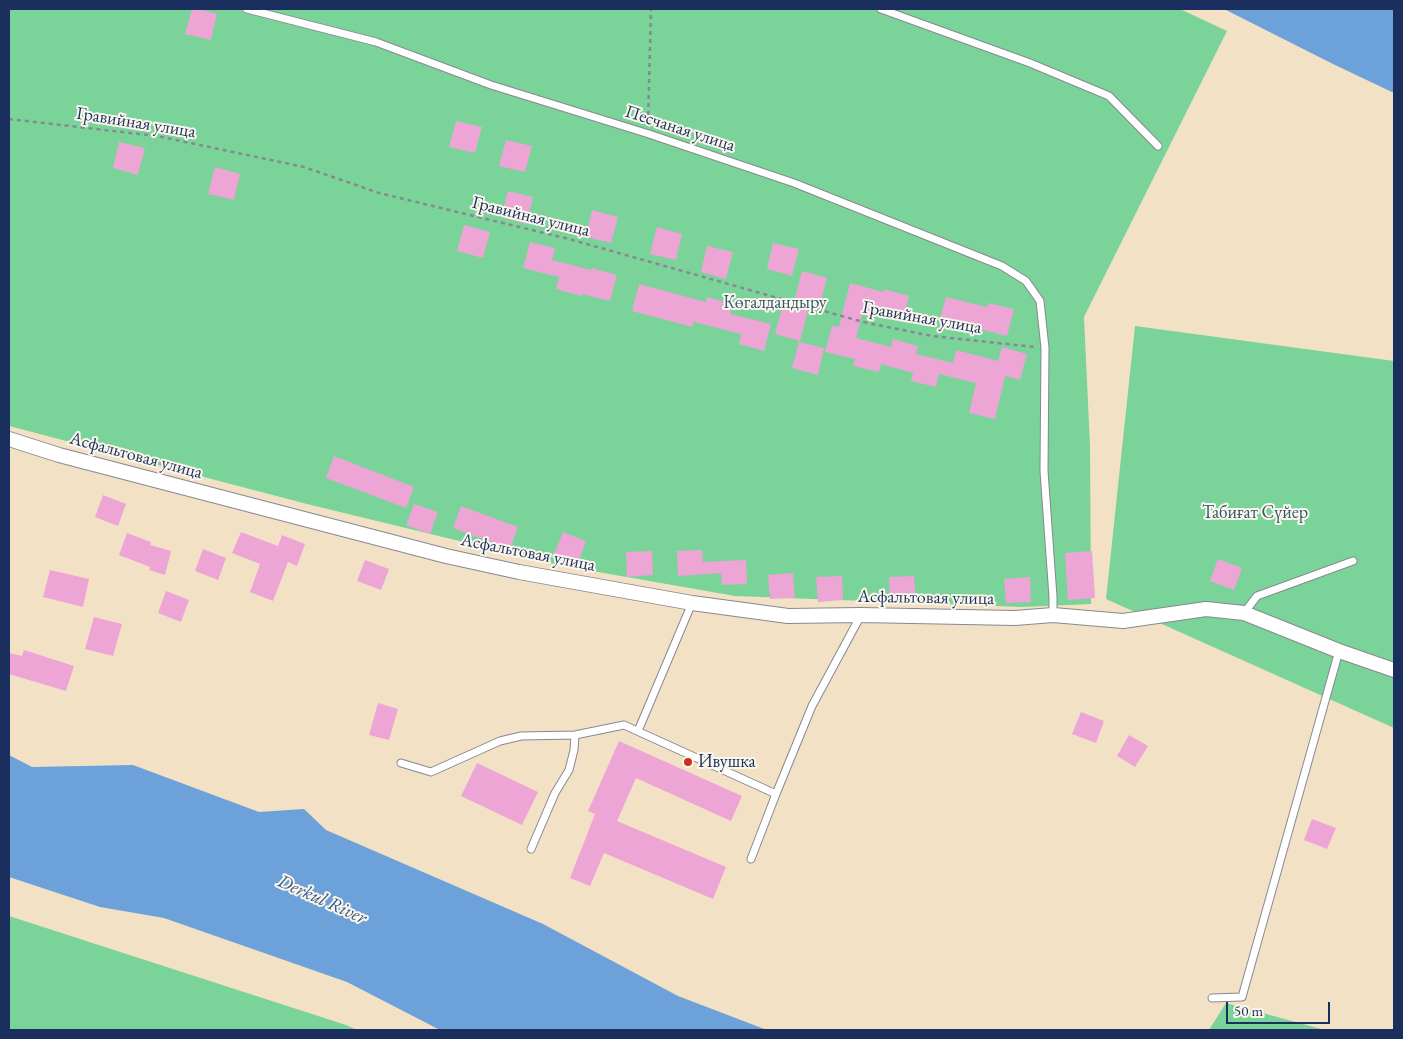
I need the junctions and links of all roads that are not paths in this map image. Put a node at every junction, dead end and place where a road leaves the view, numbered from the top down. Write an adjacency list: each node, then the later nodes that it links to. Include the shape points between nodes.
1 (247, 9): 8 (lane, Песчаная улица, via 376,42 491,85 794,183 1002,266 1026,281 1040,301 1045,348 1044,471)
2 (882, 9): 3 (lane, via 1030,63 1109,96)
3 (1158, 146)
4 (9, 439): 6 (street, Асфальтовая улица, via 59,455 446,556)
5 (1353, 562): 7 (lane, via 1256,596)
6 (692, 603): 9 (street, Асфальтовая улица, via 788,616); 12 (lane)
7 (1244, 613): 8 (street, Асфальтовая улица, via 1206,609 1123,621); 10 (street, Асфальтовая улица)
8 (1053, 614): 9 (street, Асфальтовая улица, via 1015,618)
9 (861, 615): 15 (lane, via 812,706)
10 (1339, 651): 11 (street, Асфальтовая улица); 18 (lane, via 1242,997)
11 (1394, 670)
12 (638, 732): 13 (lane, via 624,725); 15 (lane)
13 (575, 735): 14 (lane, via 521,736 500,740 431,772); 16 (lane, via 569,770 555,793)
14 (401, 763)
15 (776, 794): 17 (lane)
16 (531, 849)
17 (751, 858)
18 (1212, 998)

